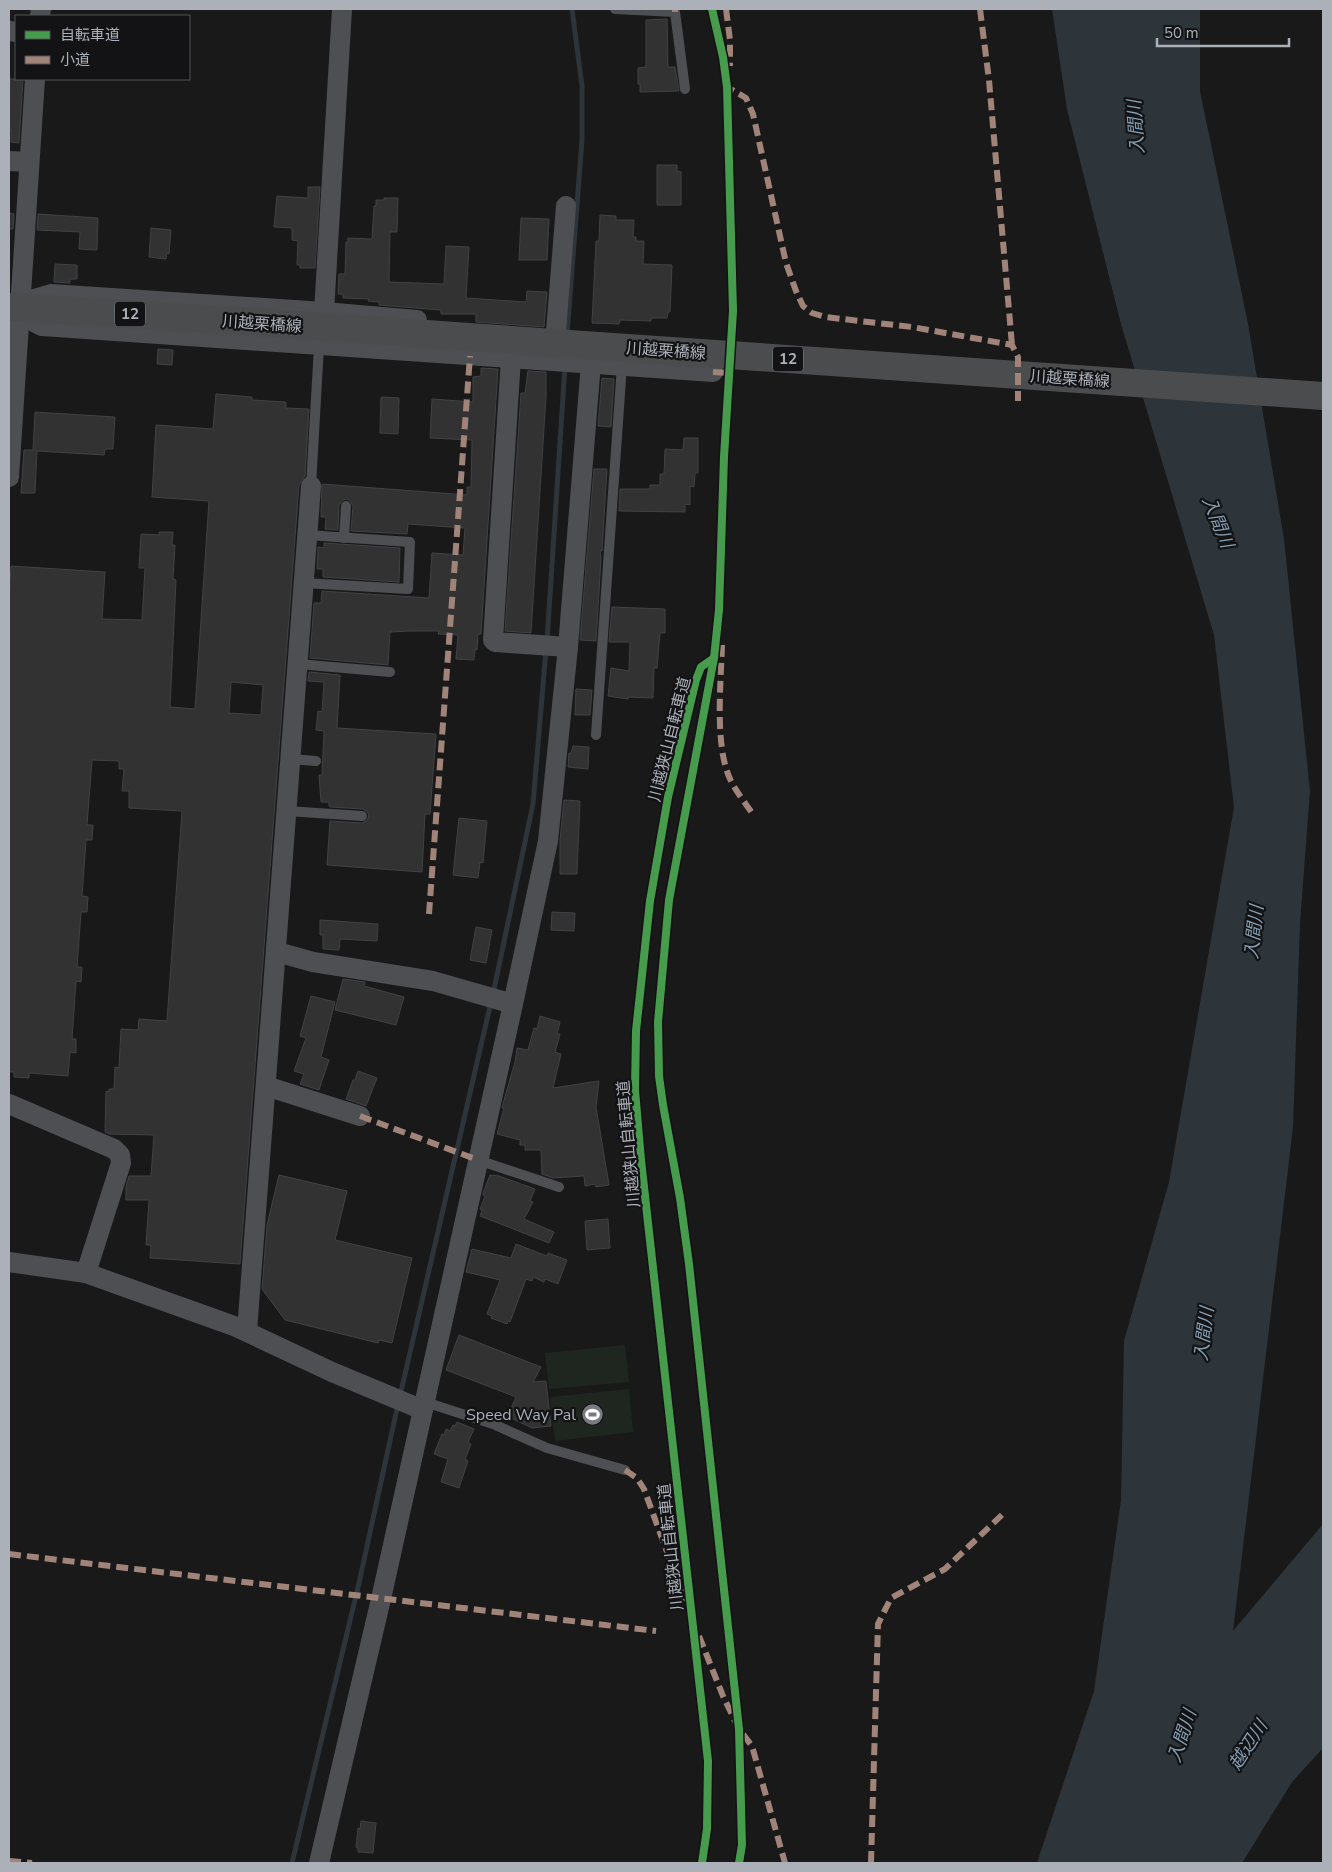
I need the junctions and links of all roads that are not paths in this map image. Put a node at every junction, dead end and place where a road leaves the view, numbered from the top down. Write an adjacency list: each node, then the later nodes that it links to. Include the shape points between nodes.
1 (342, 9): 9 (street)
2 (615, 9): 4 (lane, via 675,12)
3 (35, 80): 6 (street)
4 (685, 89)
5 (9, 161): 6 (street)
6 (29, 162): 8 (street)
7 (566, 206): 13 (street)
8 (15, 307): 9 (street, via 50,294); 10 (street, via 42,326); 17 (main road, 川越栗橋線 / 12, bridge); 18 (street)
9 (324, 312): 11 (street, via 431,321 446,329)
10 (319, 346): 11 (street); 19 (lane)
11 (470, 356): 12 (street)
12 (511, 358): 13 (street); 24 (street, via 493,640)
13 (554, 360): 14 (street)
14 (591, 362): 15 (street); 24 (street)
15 (622, 365): 16 (street); 27 (lane)
16 (713, 372)
17 (1323, 396)
18 (9, 477)
19 (311, 486): 21 (street)
20 (346, 506): 22 (lane)
21 (307, 535): 22 (lane); 23 (street)
22 (344, 538): 23 (lane, via 410,542 408,589)
23 (304, 583): 25 (street)
24 (568, 647): 33 (street, via 548,840)
25 (298, 664): 26 (lane); 28 (street)
26 (390, 672)
27 (596, 734)
28 (291, 759): 29 (lane); 30 (street)
29 (316, 761)
30 (287, 811): 31 (lane); 32 (street)
31 (362, 816)
32 (277, 952): 33 (street, via 312,962 433,981); 34 (street)
33 (513, 1004): 37 (street)
34 (266, 1086): 36 (street); 41 (street)
35 (9, 1104): 40 (street, via 114,1148 120,1155 121,1163)
36 (360, 1116)
37 (478, 1160): 38 (lane); 42 (street)
38 (559, 1187)
39 (9, 1262): 40 (street)
40 (86, 1274): 41 (street)
41 (247, 1331): 42 (street, via 332,1372)
42 (424, 1406): 43 (lane, via 493,1424 547,1448); 44 (street)
43 (625, 1470)
44 (319, 1863)

